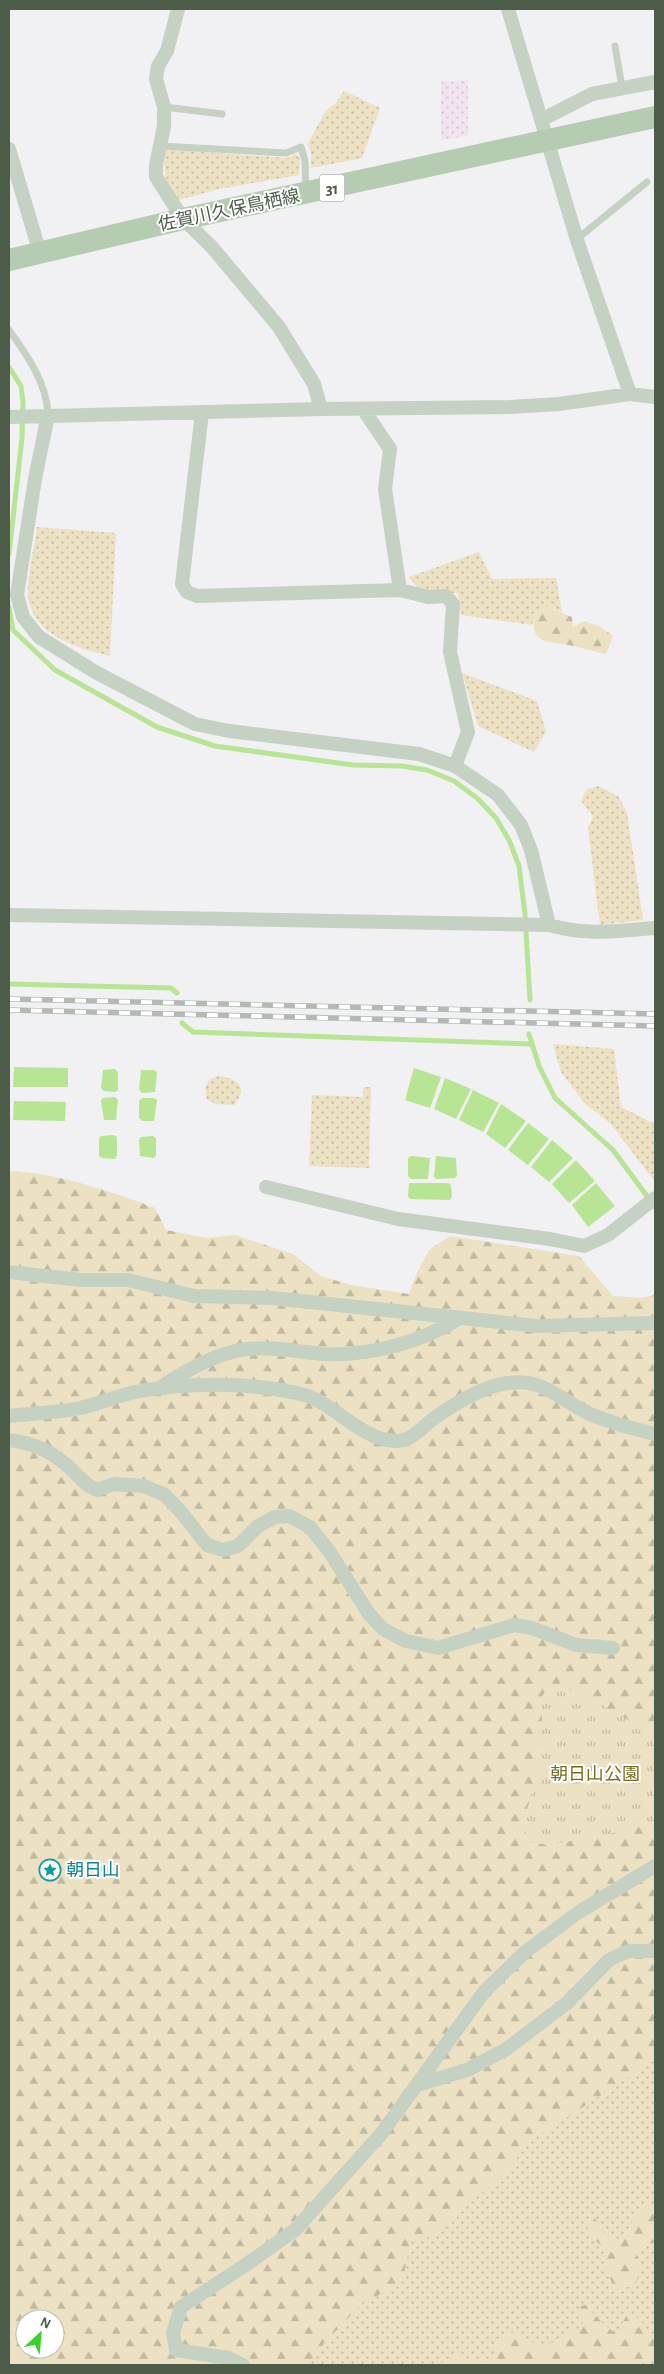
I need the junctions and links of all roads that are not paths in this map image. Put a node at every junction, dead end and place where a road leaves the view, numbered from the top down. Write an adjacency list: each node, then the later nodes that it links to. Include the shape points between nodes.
1 (178, 9): 6 (street, via 156,79)
2 (508, 9): 9 (street)
3 (615, 46): 5 (lane)
4 (655, 82): 5 (street)
5 (622, 87): 9 (street, via 592,94)
6 (164, 107): 7 (lane); 10 (street)
7 (222, 114)
8 (655, 117): 9 (main road, 佐賀川久保鳥栖線 / 31)
9 (543, 131): 13 (main road, 佐賀川久保鳥栖線 / 31); 15 (street)
10 (161, 146): 13 (lane, via 286,153 301,147 306,161); 14 (street, via 156,178)
11 (9, 149): 16 (street)
12 (647, 182): 15 (lane)
13 (306, 193): 14 (main road, 佐賀川久保鳥栖線 / 31)
14 (183, 219): 16 (main road, 佐賀川久保鳥栖線 / 31); 22 (street, via 211,246 279,327 314,384)
15 (577, 240): 19 (street)
16 (40, 253): 17 (main road, 佐賀川久保鳥栖線 / 31)
17 (9, 260)
18 (9, 330): 24 (lane, via 40,382 47,401)
19 (630, 394): 20 (street); 21 (street, via 510,407)
20 (655, 397)
21 (364, 408): 22 (street); 26 (street, via 390,449 385,489)
22 (321, 409): 23 (street)
23 (202, 412): 24 (street); 26 (street, via 182,584 187,592 197,596)
24 (44, 415): 25 (street); 27 (street, via 17,595 23,617 39,638 97,673 195,724 419,754)
25 (11, 417)
26 (400, 590): 27 (street, via 428,597 446,596 453,604 450,652 468,732)
27 (455, 766): 29 (street, via 498,795 521,825 531,850)
28 (9, 915): 29 (street)
29 (544, 926): 30 (street, via 606,934)
30 (655, 928)
31 (266, 1187): 32 (street, via 398,1219 584,1246 608,1236)
32 (650, 1202)
33 (9, 1272): 34 (street, via 81,1280 128,1280 194,1296 272,1298)
34 (458, 1319): 35 (street, via 537,1326); 36 (street, via 388,1348 363,1353 249,1349 230,1352 186,1371)
35 (655, 1323)
36 (160, 1388): 37 (street, via 79,1408); 38 (street, via 219,1385 302,1395 354,1425 395,1441 412,1438 434,1418 485,1388 509,1383 535,1383 590,1414)
37 (9, 1416)
38 (655, 1434)
39 (9, 1440): 40 (street, via 35,1444 58,1458 84,1484 97,1490 114,1484 144,1486 165,1495 207,1545 223,1550 238,1546 258,1526 275,1518 290,1516 310,1527 382,1629 406,1641 438,1648 514,1625 532,1628 576,1645)
40 (614, 1648)
41 (655, 1866): 43 (street, via 579,1912 525,1952 484,1992)
42 (655, 1950): 43 (street, via 628,1951 609,1960 567,2002 504,2050 466,2070)
43 (417, 2085): 44 (street, via 381,2134 294,2230 181,2307 173,2332 176,2350 228,2358)
44 (243, 2365)

